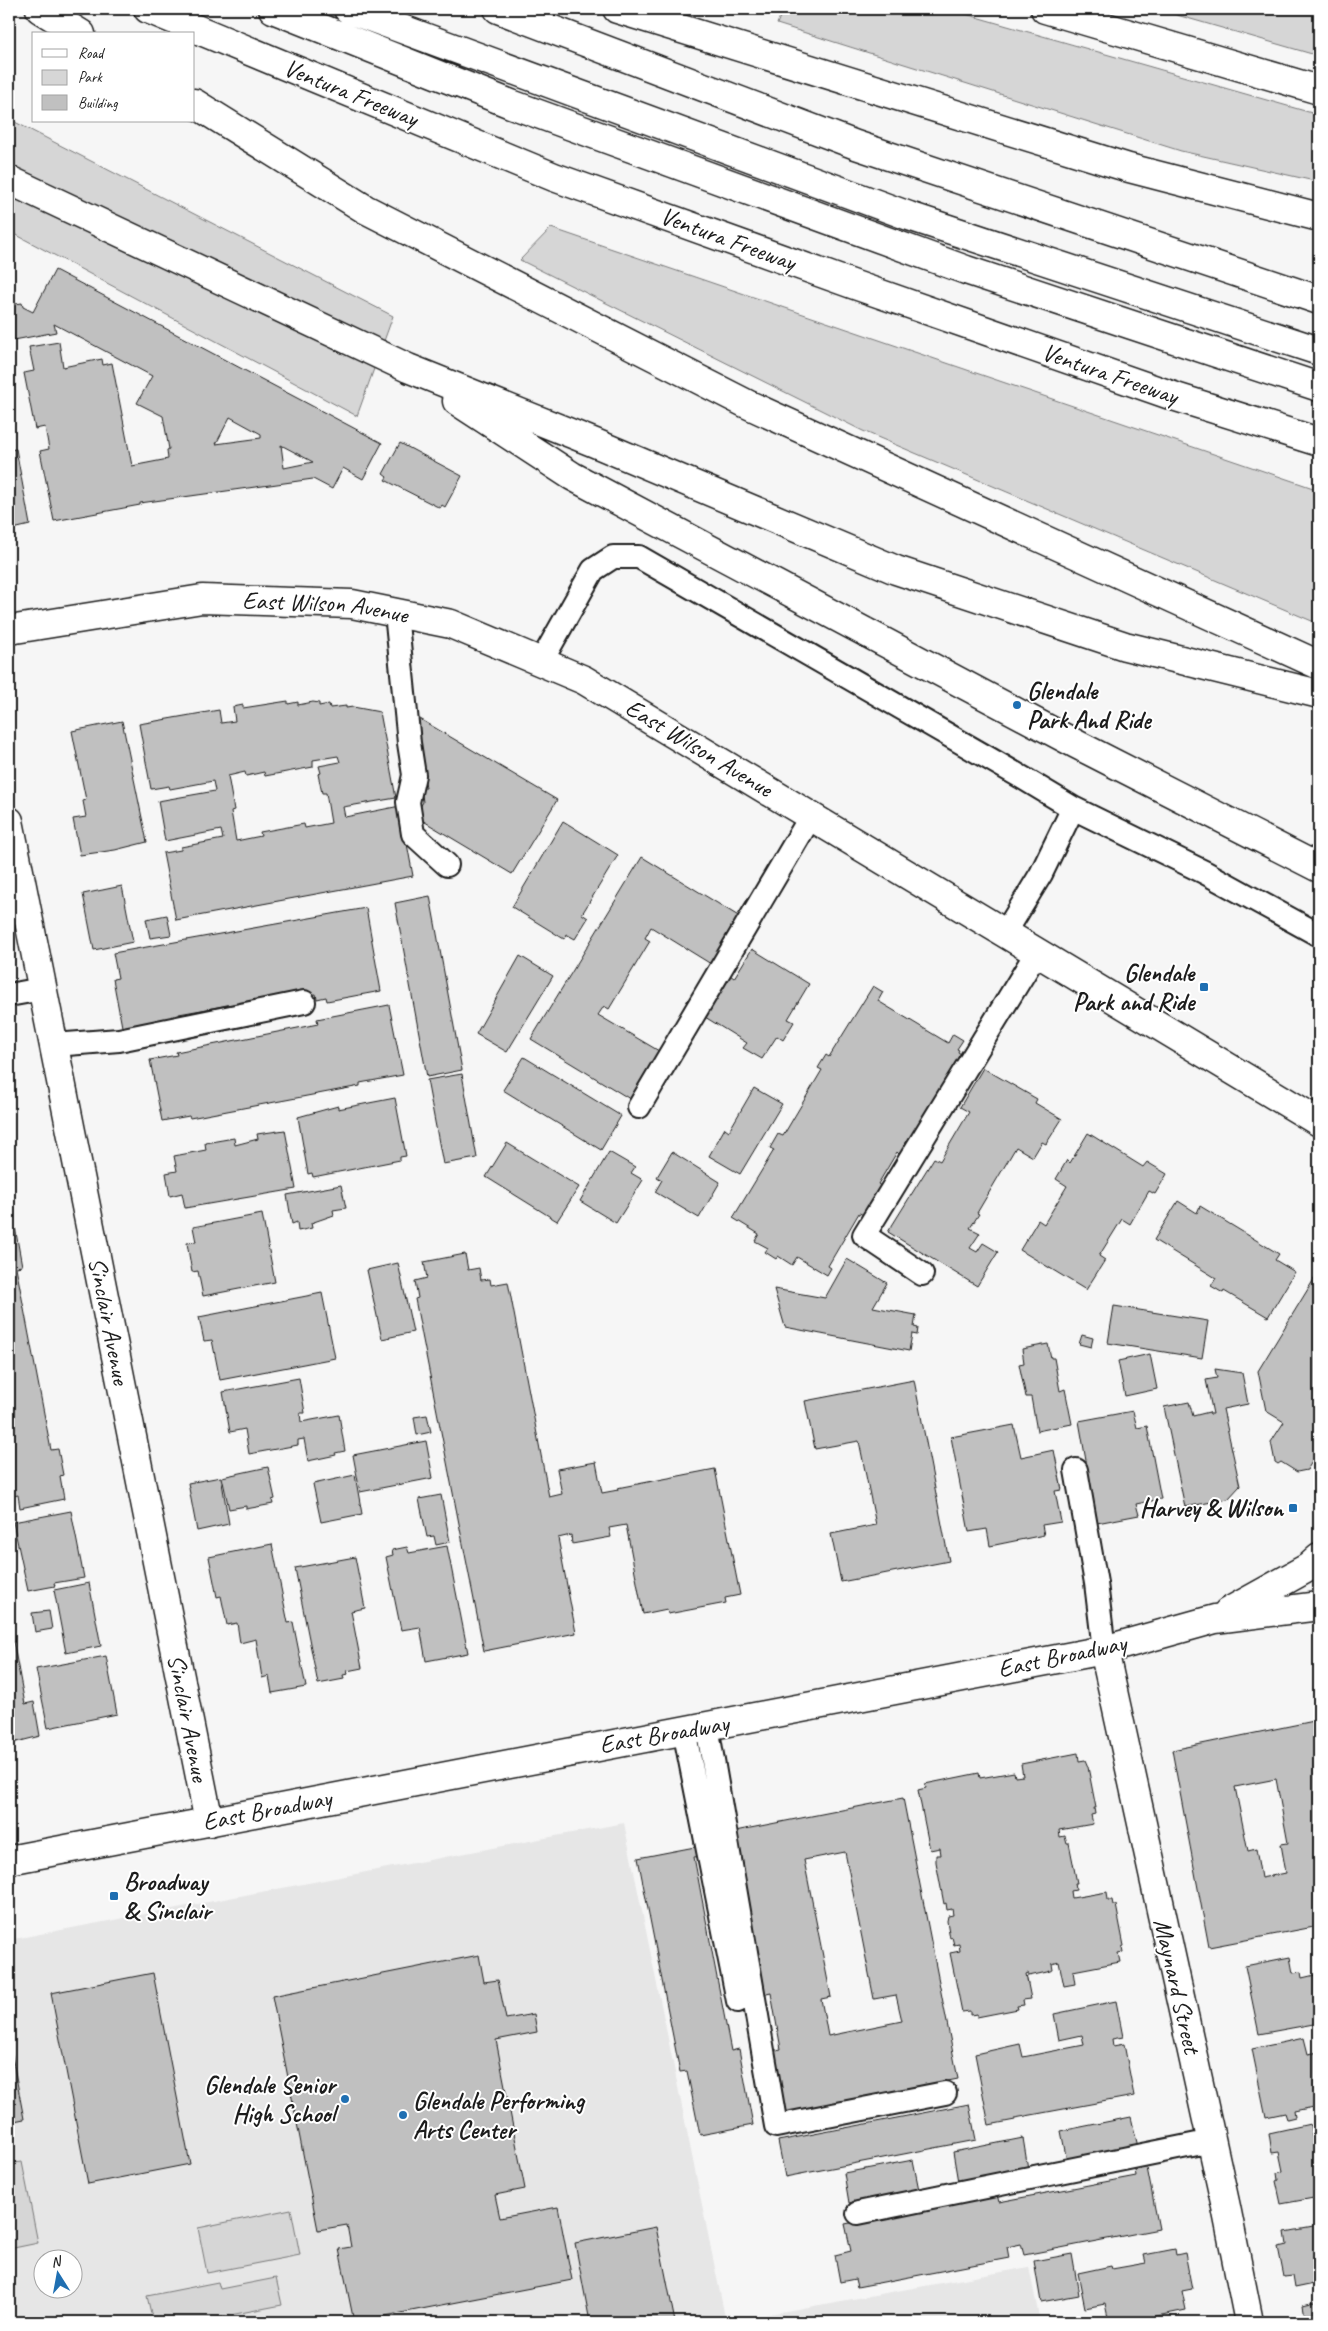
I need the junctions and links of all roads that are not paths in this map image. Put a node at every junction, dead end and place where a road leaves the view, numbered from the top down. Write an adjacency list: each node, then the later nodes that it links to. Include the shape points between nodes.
1 (40, 9): 8 (main road)
2 (148, 9): 17 (main road, Ventura Freeway, via 554,177 1176,397)
3 (273, 9): 16 (main road, via 511,104 966,270)
4 (348, 9): 14 (main road, via 909,216)
5 (498, 9): 13 (main road, via 856,145)
6 (617, 9): 12 (main road, via 1129,168)
7 (1045, 9): 9 (main road)
8 (78, 32)
9 (1319, 90)
10 (195, 104): 21 (main road, via 365,209 747,404)
11 (9, 180): 15 (main road)
12 (1319, 217)
13 (1319, 300)
14 (1319, 351)
15 (408, 368): 22 (main road, via 896,570 1125,646); 27 (main road, via 572,476 1076,744)
16 (1319, 387)
17 (1319, 442)
18 (396, 613): 19 (main road, East Wilson Avenue, via 352,604 202,599); 20 (main road, East Wilson Avenue, via 451,624); 26 (lane, via 414,775 408,802 413,834)
19 (9, 630)
20 (541, 662): 23 (lane, via 593,570 613,557 638,557); 24 (main road, East Wilson Avenue, via 584,680)
21 (1319, 665)
22 (1319, 694)
23 (1074, 808): 28 (lane, via 1041,874); 29 (lane)
24 (811, 816): 28 (main road, East Wilson Avenue); 35 (lane)
25 (9, 820): 31 (main road, Sinclair Avenue)
26 (447, 865)
27 (1319, 868)
28 (1005, 933): 30 (main road, East Wilson Avenue)
29 (1319, 935)
30 (1037, 952): 36 (main road, East Wilson Avenue); 37 (lane, via 864,1234)
31 (42, 989): 32 (lane); 34 (main road, Sinclair Avenue)
32 (9, 995)
33 (304, 1002): 34 (lane, via 119,1040)
34 (54, 1045): 44 (main road, Sinclair Avenue)
35 (639, 1106)
36 (1319, 1122)
37 (922, 1274)
38 (1076, 1470): 42 (lane)
39 (1319, 1558): 41 (main road, via 1308,1568)
40 (1319, 1606): 41 (main road, East Broadway)
41 (1215, 1619): 42 (main road, East Broadway)
42 (1104, 1650): 43 (main road, East Broadway); 48 (main road, Maynard Street)
43 (696, 1728): 44 (main road, East Broadway); 46 (lane, via 776,2126); 47 (lane)
44 (209, 1822): 45 (main road, East Broadway)
45 (9, 1860)
46 (945, 2093)
47 (759, 2105)
48 (1212, 2141): 49 (lane); 50 (main road, Maynard Street)
49 (858, 2213)
50 (1250, 2322)

